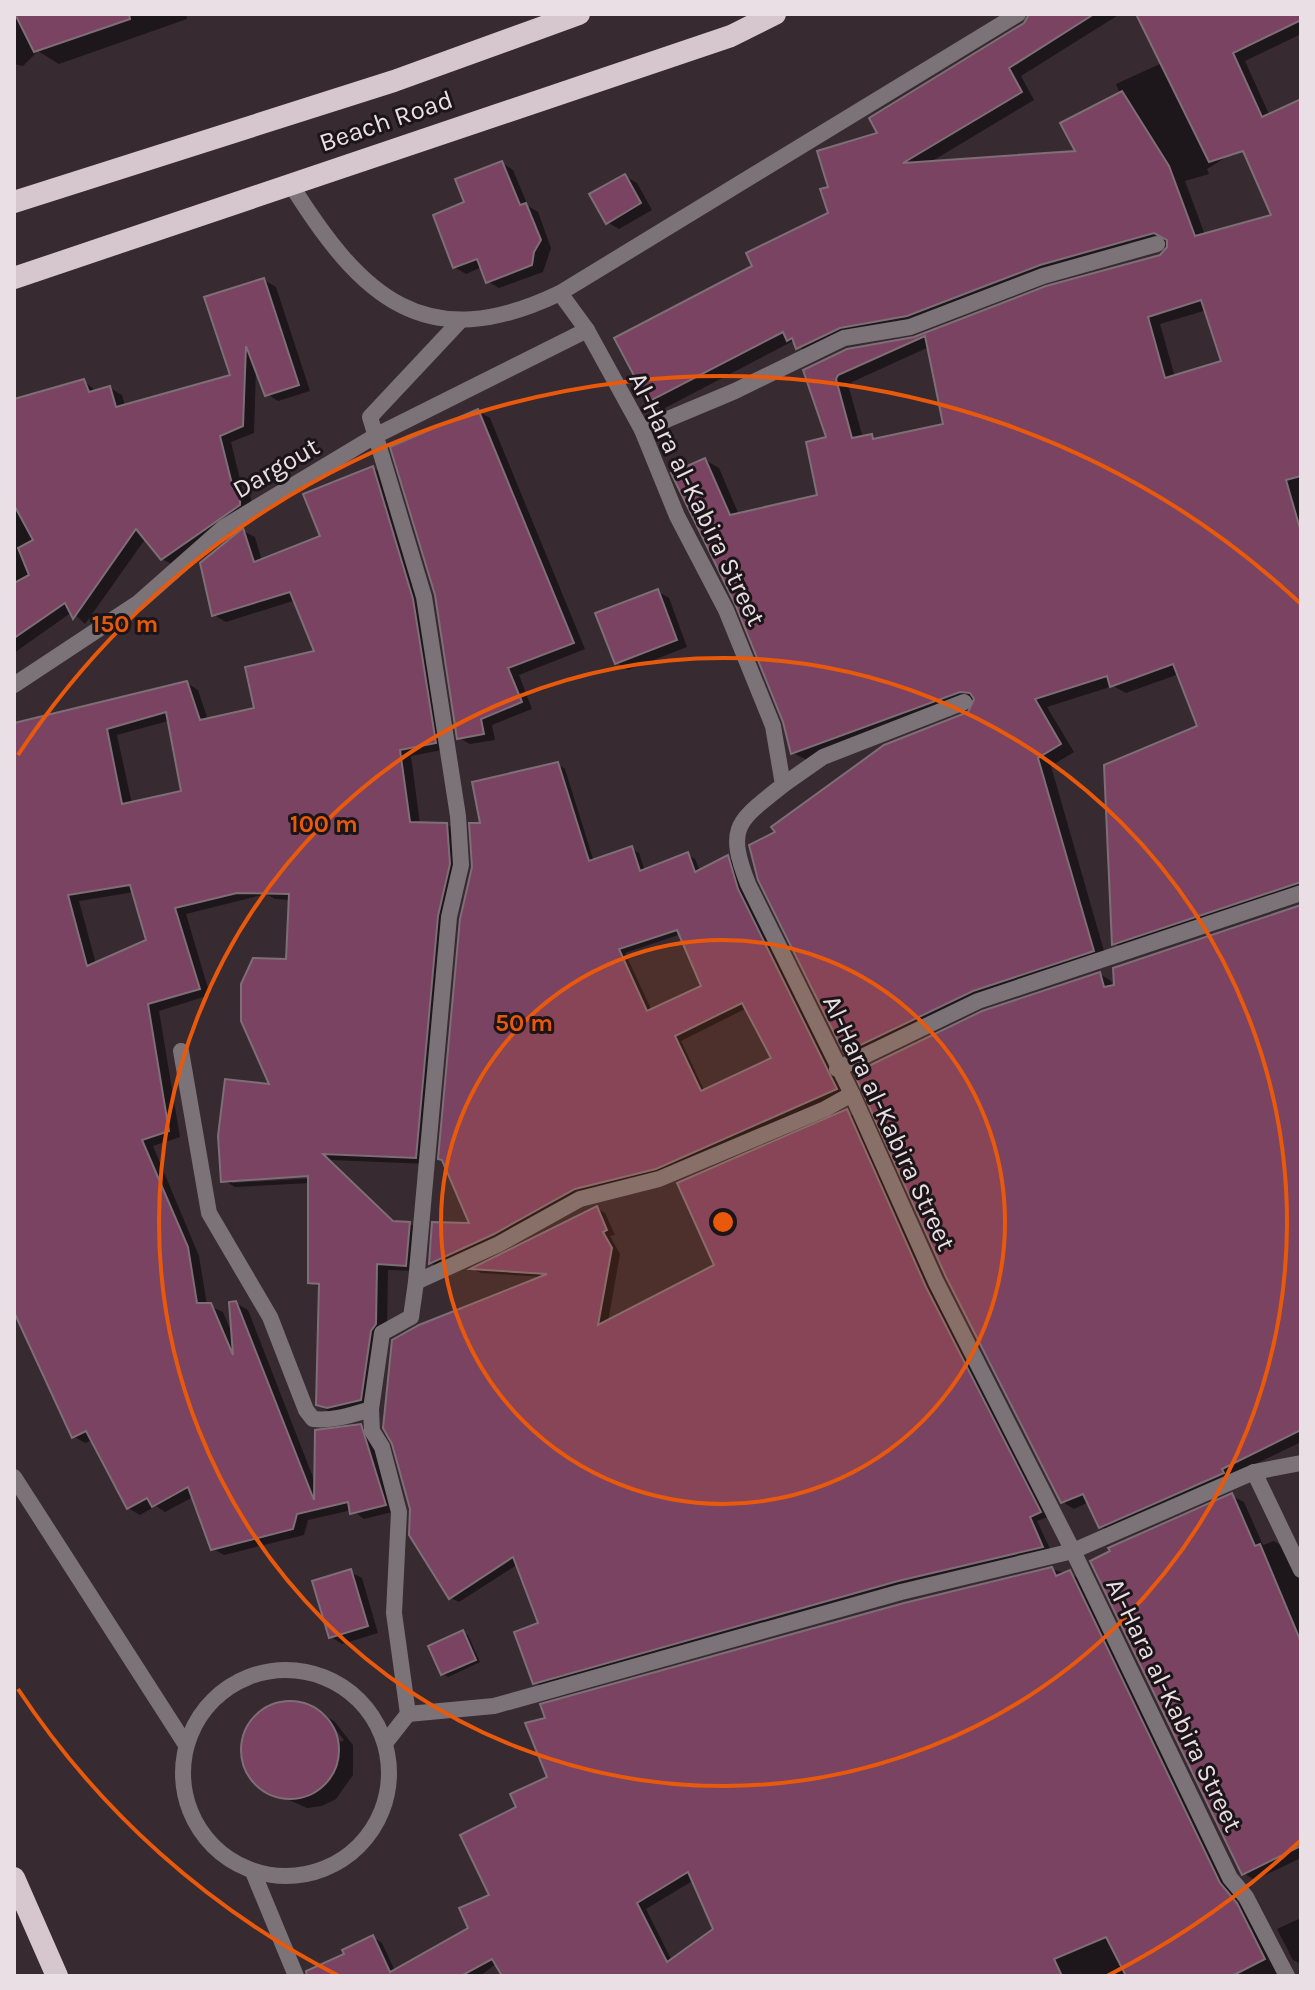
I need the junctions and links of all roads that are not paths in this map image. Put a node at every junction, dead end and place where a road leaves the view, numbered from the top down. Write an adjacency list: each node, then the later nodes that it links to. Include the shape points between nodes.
1 (579, 14): 5 (highway, Beach Road, via 394,81)
2 (775, 14): 4 (highway, Beach Road, via 731,36)
3 (1018, 14): 8 (street)
4 (290, 183): 7 (highway, Beach Road); 9 (street, via 336,250 376,289 418,315)
5 (14, 202)
6 (1157, 244): 11 (street, via 1043,276 910,327 844,338)
7 (14, 278)
8 (560, 293): 9 (street, via 520,312); 10 (street, Al-Hara al-Kabira Street)
9 (461, 320): 12 (street, via 370,417)
10 (587, 330): 11 (street, Al-Hara al-Kabira Street); 12 (street, Dargout)
11 (642, 430): 15 (street, Al-Hara al-Kabira Street, via 677,516 732,622 773,726)
12 (375, 436): 13 (street, Dargout, via 224,527 138,603); 20 (street, via 424,597 461,865 449,917)
13 (14, 685)
14 (964, 702): 15 (street, via 823,757)
15 (783, 785): 18 (street, Al-Hara al-Kabira Street, via 746,814 735,836 739,860)
16 (1301, 893): 18 (street, via 978,1001)
17 (181, 1051): 21 (street, via 209,1213 265,1307 306,1410 321,1420)
18 (837, 1069): 19 (street, Al-Hara al-Kabira Street)
19 (852, 1094): 20 (street, via 659,1179 580,1199); 25 (street, Al-Hara al-Kabira Street, via 936,1282)
20 (416, 1282): 21 (street, via 411,1317 382,1333)
21 (371, 1409): 27 (street, via 372,1431 382,1447 399,1512 394,1613)
22 (1301, 1463): 23 (street)
23 (1254, 1472): 25 (street); 26 (street)
24 (14, 1477): 29 (street)
25 (1073, 1551): 27 (street, via 901,1592 494,1706); 34 (street, Al-Hara al-Kabira Street, via 1230,1878 1246,1897)
26 (1301, 1570)
27 (408, 1714): 28 (street)
28 (386, 1742): 29 (street, via 371,1712 348,1689 318,1673 285,1668 230,1685 203,1712); 30 (street, via 391,1775 384,1808 368,1838 343,1860 313,1873 280,1877)
29 (186, 1745): 30 (street, via 185,1796 193,1819 229,1860)
30 (253, 1872): 33 (street)
31 (14, 1878): 32 (highway)
32 (57, 1976)
33 (296, 1976)
34 (1287, 1976)

